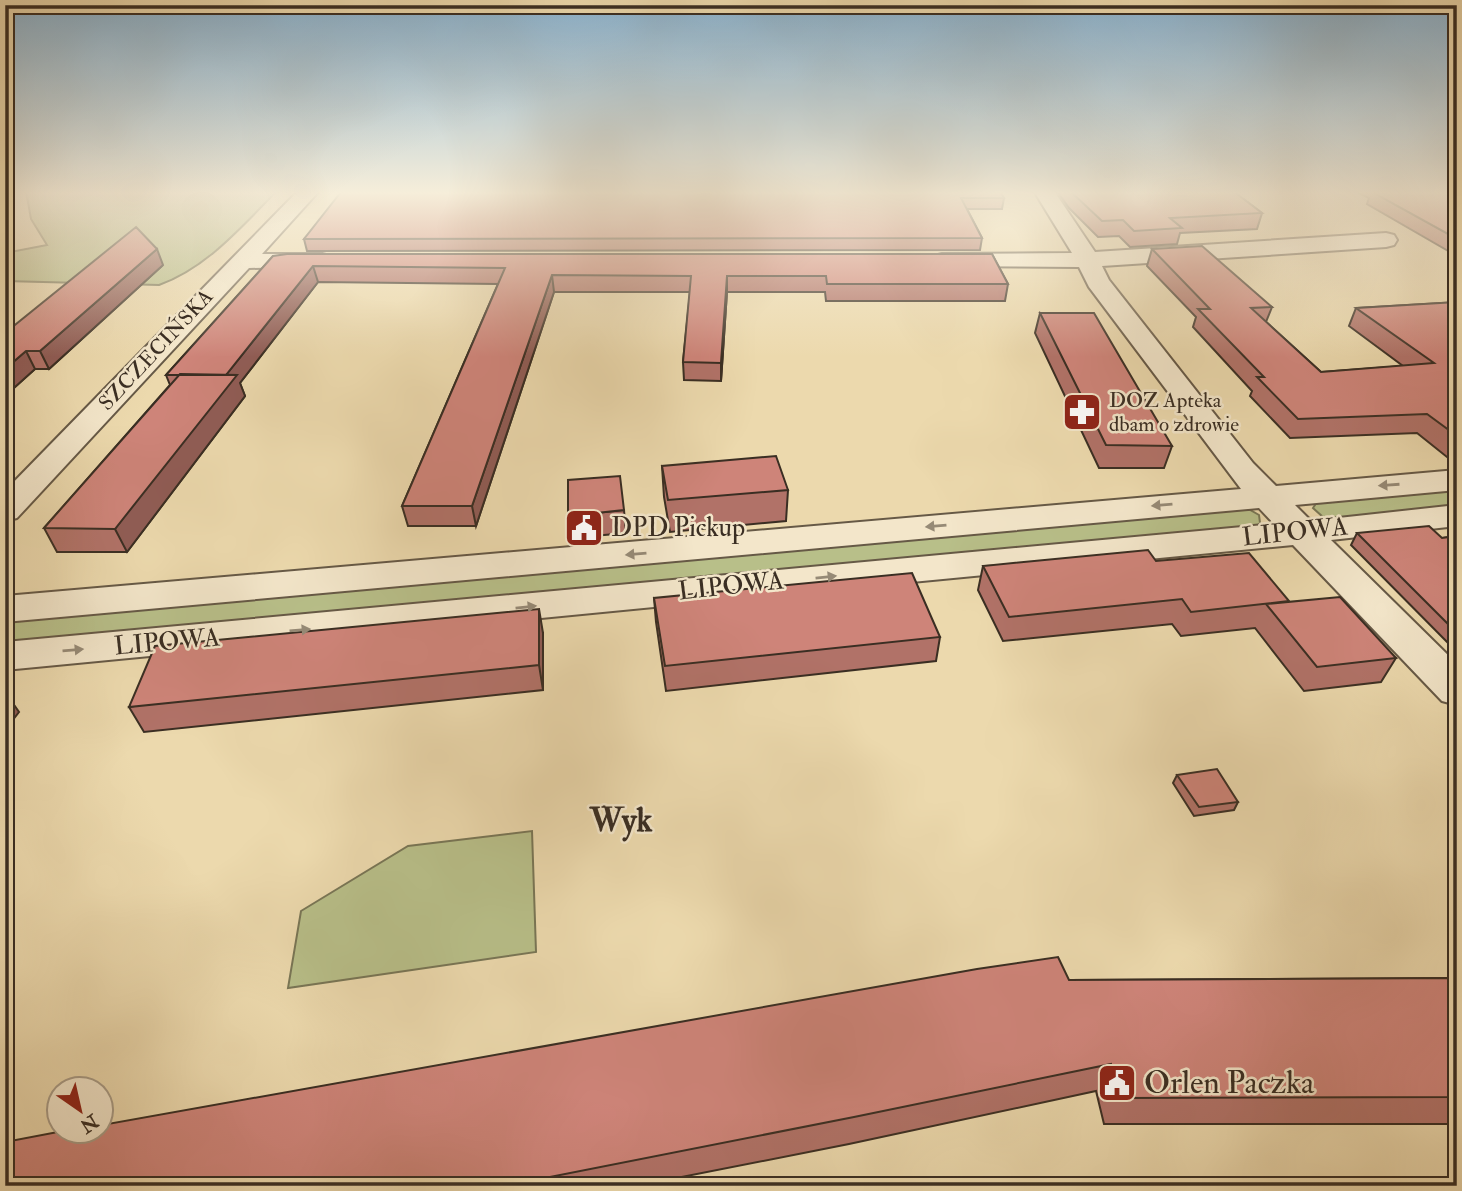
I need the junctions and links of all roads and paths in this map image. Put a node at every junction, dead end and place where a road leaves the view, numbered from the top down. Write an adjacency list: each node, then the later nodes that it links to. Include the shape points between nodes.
1 (254, 247): 5 (street, SZCZECIŃSKA)
2 (1079, 247): 4 (street)
3 (1289, 247): 4 (street)
4 (1088, 260): 7 (street); 9 (street, via 1098,282)
5 (240, 261): 6 (street); 10 (street, SZCZECIŃSKA)
6 (348, 261)
7 (914, 261)
8 (1457, 480): 9 (street, LIPOWA, one-way to 9)
9 (1264, 496): 12 (street); 13 (street, LIPOWA, one-way to 13)
10 (5, 511)
11 (1457, 515): 12 (street, LIPOWA)
12 (1300, 533): 14 (street, LIPOWA, one-way to 12); 15 (street)
13 (5, 608)
14 (5, 656)
15 (1457, 690)

